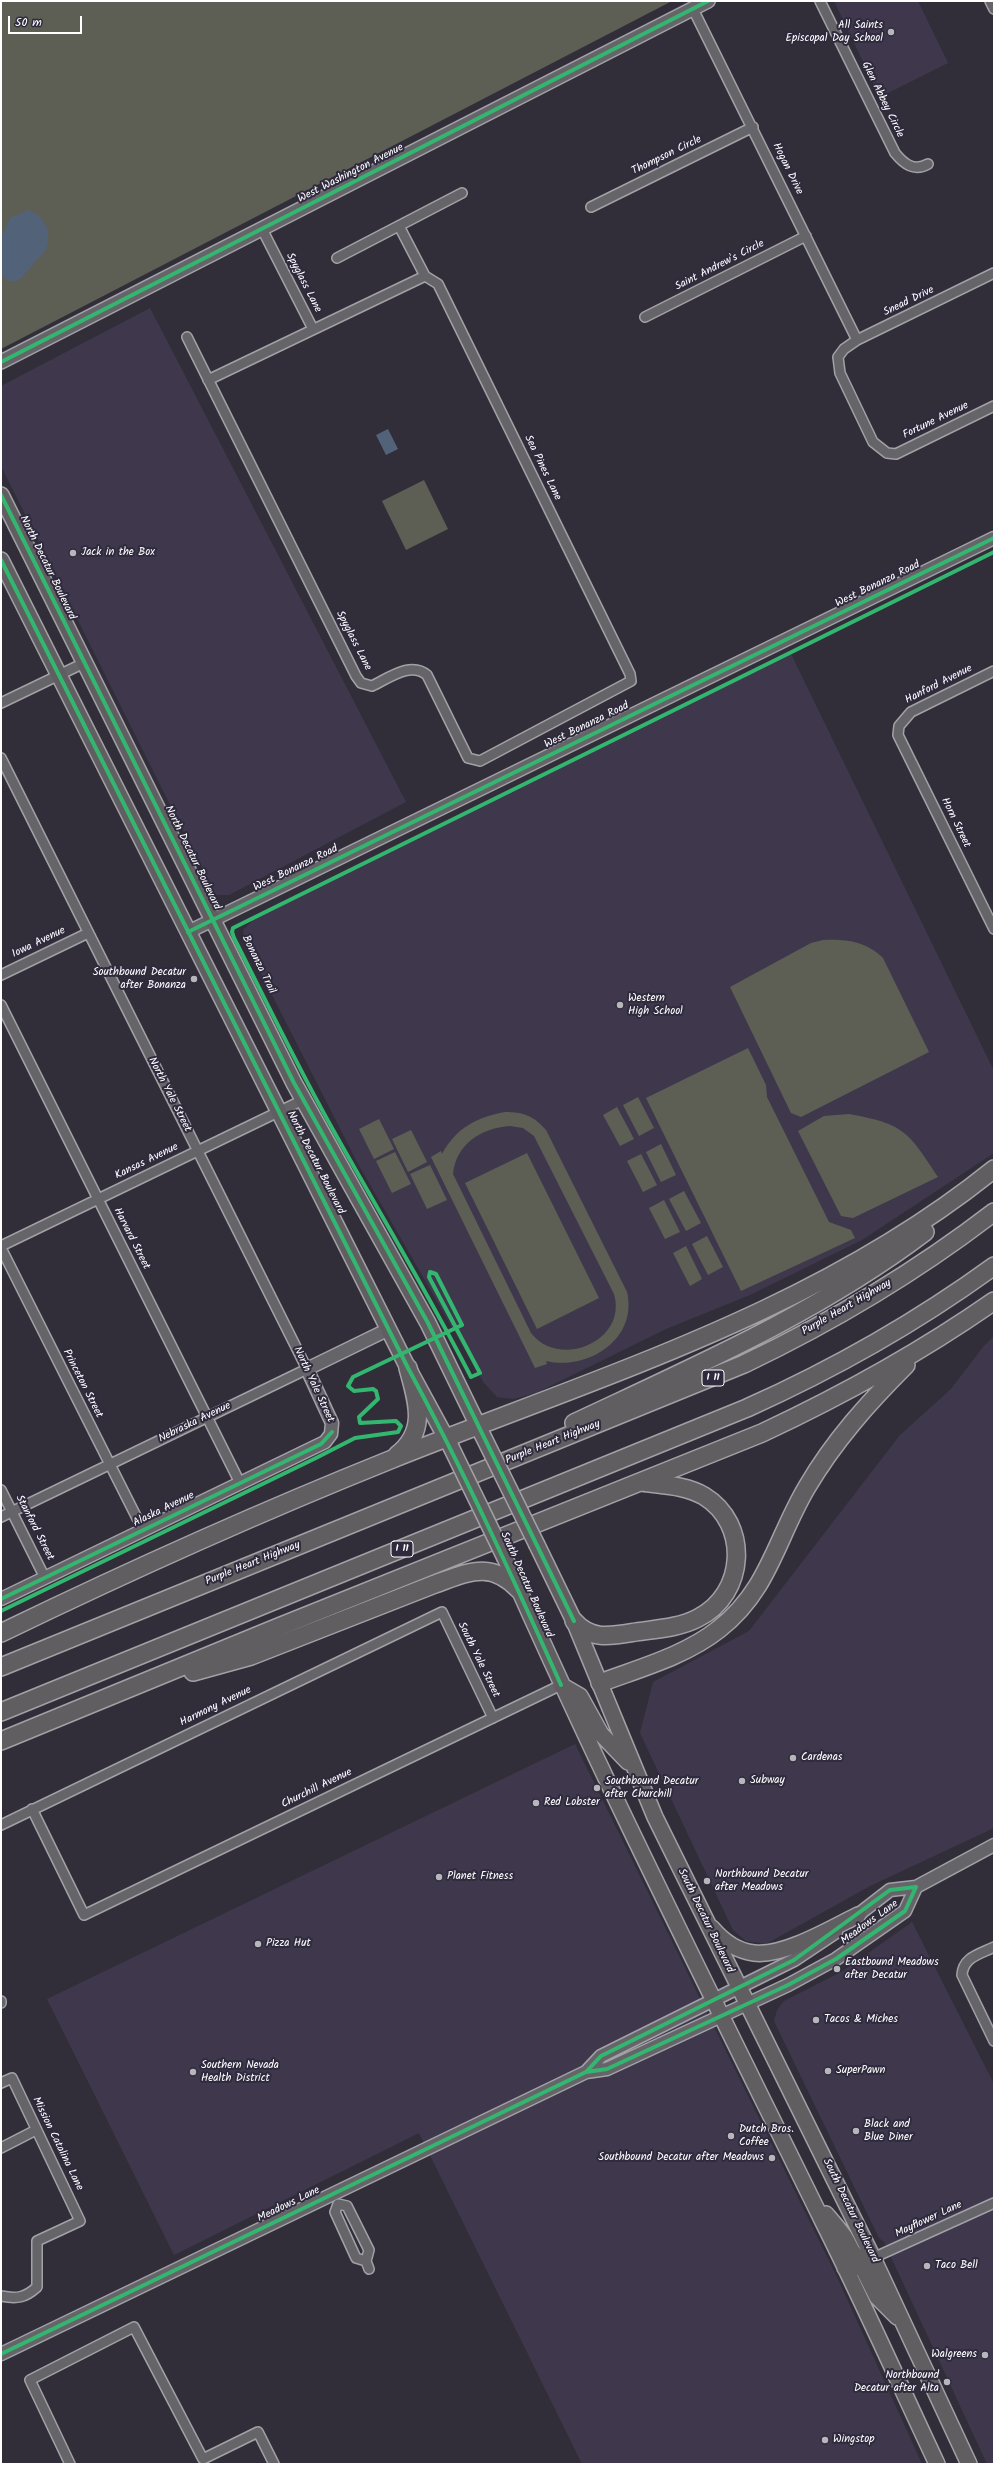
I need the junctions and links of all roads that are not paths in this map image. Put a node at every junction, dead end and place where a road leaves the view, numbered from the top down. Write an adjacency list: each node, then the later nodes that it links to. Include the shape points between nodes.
1 (708, 1): 4 (main road, West Washington Avenue)
2 (820, 1): 7 (street, Glen Abbey Circle, via 895,153 902,162 912,167 921,168)
3 (990, 1): 5 (street)
4 (693, 9): 6 (street, Hogan Drive); 11 (main road, West Washington Avenue)
5 (994, 9)
6 (753, 127): 9 (street, Thompson Circle); 12 (street, Hogan Drive)
7 (928, 164)
8 (462, 193): 10 (street)
9 (591, 207)
10 (399, 226): 13 (street); 15 (street, Sea Pines Lane)
11 (262, 230): 17 (street, Spyglass Lane); 20 (main road, West Washington Avenue)
12 (806, 236): 16 (street, Saint Andrew's Circle); 19 (street, Hogan Drive)
13 (337, 258)
14 (994, 273): 19 (street, Snead Drive)
15 (425, 276): 17 (street); 30 (street, Sea Pines Lane, via 438,284)
16 (645, 317)
17 (313, 329): 21 (street, Spyglass Lane)
18 (187, 337): 21 (street, Spyglass Lane)
19 (857, 340): 23 (street, Snead Drive, via 838,357 840,373 873,442)
20 (1, 362)
21 (208, 380): 30 (street, Spyglass Lane, via 361,683 372,686 411,668 420,669 427,675 468,758 480,760 628,685)
22 (994, 406): 23 (street, Fortune Avenue, via 896,454)
23 (887, 453)
24 (1, 496): 27 (main road, North Decatur Boulevard)
25 (994, 538): 34 (street, West Bonanza Road)
26 (1, 560): 29 (main road, North Decatur Boulevard)
27 (84, 663): 29 (street); 34 (main road, North Decatur Boulevard)
28 (994, 671): 32 (street, Hanford Avenue, via 911,712)
29 (59, 675): 31 (street); 37 (main road, North Decatur Boulevard)
30 (631, 677)
31 (1, 704)
32 (899, 726): 35 (street, Horn Street, via 898,735)
33 (1, 758): 36 (street, North Yale Street)
34 (212, 920): 37 (street, West Bonanza Road); 40 (main road, North Decatur Boulevard)
35 (994, 929)
36 (88, 932): 38 (street, Iowa Avenue); 42 (street, North Yale Street)
37 (188, 932): 41 (main road, North Decatur Boulevard)
38 (1, 975)
39 (1, 1005): 44 (street, Harvard Street)
40 (303, 1100): 41 (street, Kansas Avenue); 54 (main road, North Decatur Boulevard, via 428,1322)
41 (279, 1112): 42 (street, Kansas Avenue); 49 (main road, North Decatur Boulevard)
42 (198, 1151): 44 (street, Kansas Avenue); 52 (street, North Yale Street)
43 (989, 1173): 54 (highway, via 879,1249 784,1301); 64 (highway, via 960,1205 913,1241 874,1269 806,1309 727,1350)
44 (98, 1199): 46 (street, Kansas Avenue); 53 (street, Harvard Street)
45 (994, 1212): 64 (highway, Purple Heart Highway / I 11, via 887,1286 820,1326 761,1356)
46 (1, 1247): 58 (street, Princeton Street)
47 (994, 1266): 78 (highway, I 11, via 876,1342 807,1380 747,1408)
48 (994, 1301): 50 (highway)
49 (389, 1329): 51 (main road, North Decatur Boulevard); 52 (street, Nebraska Avenue)
50 (923, 1348): 60 (highway, via 795,1417 729,1447); 75 (highway, via 862,1409 828,1454 798,1503 763,1579 743,1607 720,1628 695,1645)
51 (408, 1368): 56 (main road, North Decatur Boulevard); 57 (highway, via 417,1406 417,1429 407,1446)
52 (307, 1369): 53 (street, Nebraska Avenue); 55 (street, North Yale Street, via 332,1421)
53 (207, 1417): 58 (street, Nebraska Avenue); 61 (street, Harvard Street)
54 (480, 1430): 56 (highway); 59 (main road, North Decatur Boulevard, bridge)
55 (332, 1432): 61 (street, Alaska Avenue, via 321,1444)
56 (449, 1443): 57 (highway); 63 (main road, North Decatur Boulevard, bridge)
57 (390, 1460): 73 (highway, via 182,1548)
58 (110, 1465): 65 (street, Nebraska Avenue); 67 (street, Princeton Street)
59 (505, 1482): 72 (main road, South Decatur Boulevard, bridge)
60 (640, 1482): 72 (highway, via 690,1490 704,1496 716,1506 729,1523 736,1543 736,1565 730,1585 711,1610 683,1624 603,1636 589,1633); 77 (highway)
61 (240, 1483): 67 (street, Alaska Avenue)
62 (1, 1490): 65 (street, Stanford Street)
63 (473, 1494): 69 (main road, South Decatur Boulevard, bridge)
64 (410, 1501): 74 (highway, Purple Heart Highway / I 11)
65 (12, 1512): 66 (street, Nebraska Avenue); 68 (street, Stanford Street)
66 (1, 1517)
67 (142, 1530): 68 (street, Alaska Avenue)
68 (45, 1578): 70 (street, Alaska Avenue)
69 (519, 1590): 76 (main road, South Decatur Boulevard); 77 (highway, via 492,1571 465,1575 435,1584 251,1656)
70 (1, 1599)
71 (442, 1612): 79 (street, South Yale Street); 82 (street, Harmony Avenue)
72 (574, 1621): 75 (main road, South Decatur Boulevard)
73 (1, 1633)
74 (1, 1667)
75 (600, 1683): 76 (main road, via 581,1687); 81 (main road, South Decatur Boulevard)
76 (561, 1685): 79 (street, Churchill Avenue); 81 (main road, via 580,1696 602,1734); 91 (main road, South Decatur Boulevard)
77 (127, 1690): 80 (highway)
78 (1, 1712)
79 (493, 1718): 82 (street, Churchill Avenue, via 84,1915)
80 (1, 1741)
81 (634, 1768): 86 (main road, South Decatur Boulevard)
82 (32, 1809): 83 (street, Harmony Avenue)
83 (1, 1825)
84 (994, 1845): 85 (street, Meadows Lane)
85 (916, 1887): 87 (street, Meadows Lane, via 890,1890); 90 (street, Meadows Lane, via 905,1911 882,1928 820,1968)
86 (702, 1915): 87 (main road, via 729,1944 759,1954 784,1948); 89 (main road, South Decatur Boulevard)
87 (858, 1915): 89 (street, Meadows Lane, via 810,1951)
88 (994, 1947): 92 (street, via 967,1960 962,1967 962,1975)
89 (738, 1988): 90 (main road, South Decatur Boulevard); 91 (street, Meadows Lane)
90 (746, 2004): 91 (street, Meadows Lane); 99 (main road, South Decatur Boulevard)
91 (716, 2009): 96 (main road, South Decatur Boulevard); 97 (street, Meadows Lane, via 601,2056 586,2072)
92 (994, 2041)
93 (1, 2083): 94 (street, Mission Catalina Lane, via 12,2078)
94 (36, 2130): 95 (street); 101 (street, Mission Catalina Lane, via 80,2220 37,2241 37,2287 28,2295 14,2299)
95 (1, 2148)
96 (807, 2190): 99 (main road, via 844,2237 852,2252 862,2259); 100 (main road, South Decatur Boulevard)
97 (336, 2199): 97 (street, via 347,2206 369,2250 368,2265 356,2258 334,2212); 103 (street, Meadows Lane)
98 (994, 2203): 99 (street, Mayflower Lane)
99 (873, 2258): 102 (main road, South Decatur Boulevard)
100 (845, 2268): 102 (main road, via 854,2265 863,2269 877,2297); 106 (main road, South Decatur Boulevard)
101 (1, 2296)
102 (904, 2325): 107 (main road, South Decatur Boulevard)
103 (1, 2354)
104 (70, 2464): 105 (street, via 30,2380 134,2327 203,2459 258,2432)
105 (274, 2464)
106 (937, 2464)
107 (969, 2464)

